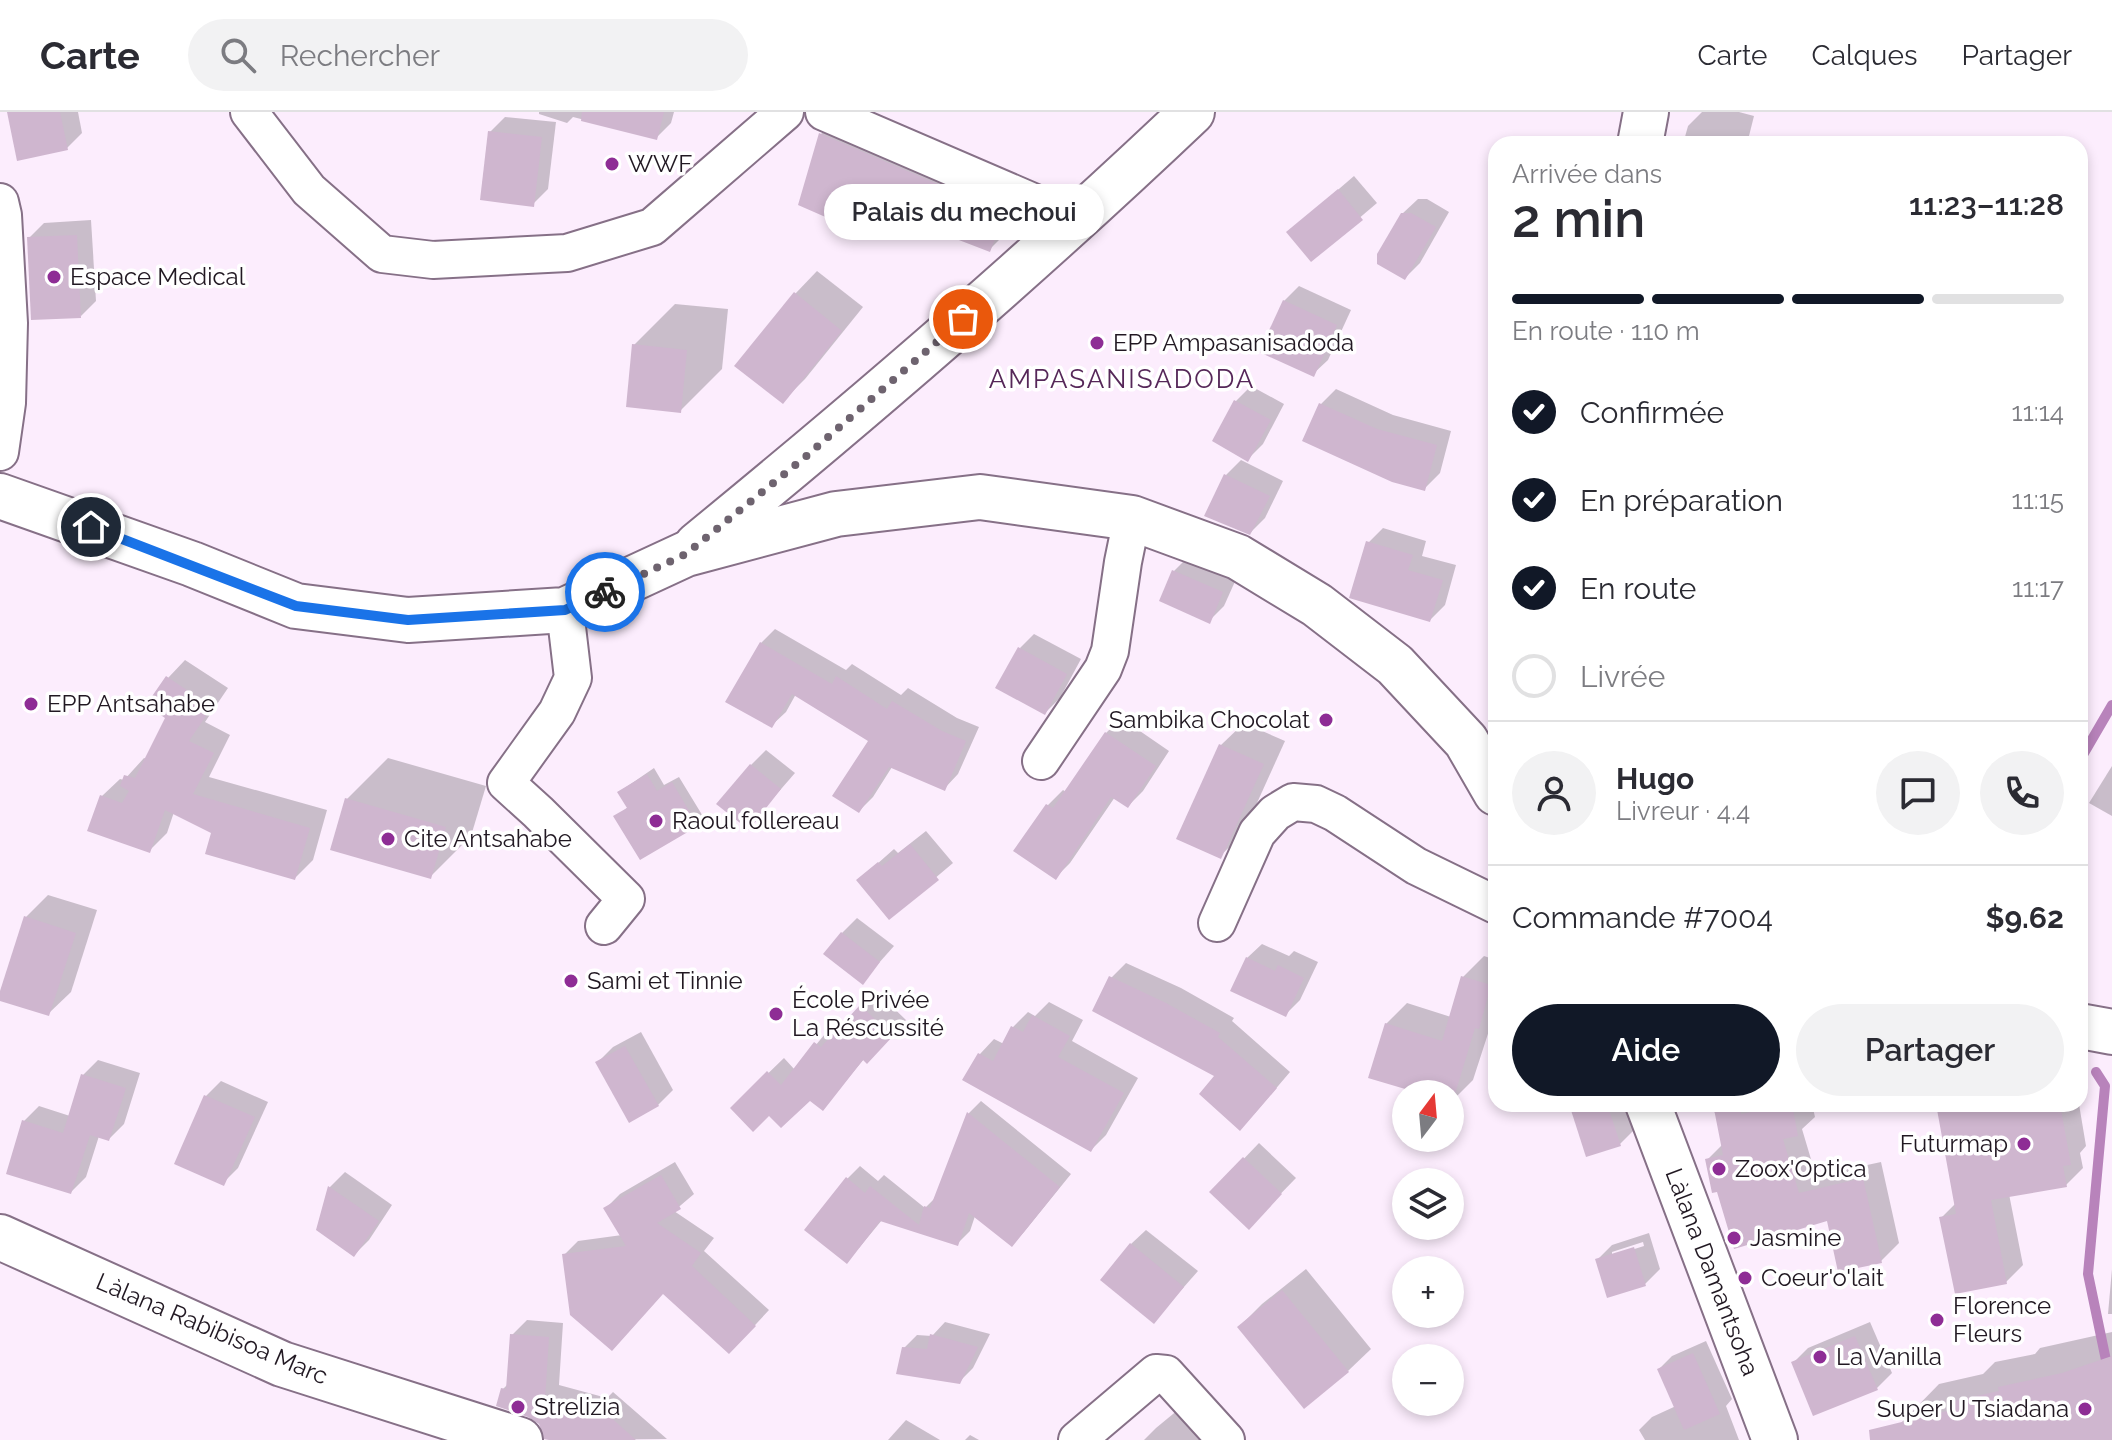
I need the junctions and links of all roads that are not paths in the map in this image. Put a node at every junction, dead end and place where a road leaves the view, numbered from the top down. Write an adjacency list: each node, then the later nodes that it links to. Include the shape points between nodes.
1 (249, 112): 2 (street, via 309,190 382,254 433,260 567,253 652,227)
2 (785, 112)
3 (824, 112): 8 (street)
4 (1192, 112): 8 (main road)
5 (1646, 112): 6 (main road)
6 (1642, 136)
7 (0, 202): 9 (street, via 9,323)
8 (1077, 221): 10 (main road)
9 (0, 452)
10 (804, 458): 12 (main road, via 808,495); 14 (main road)
11 (0, 496): 15 (main road, via 296,606 408,620)
12 (836, 514): 13 (main road, via 980,497); 14 (main road)
13 (1132, 518): 16 (street, via 1110,651); 17 (main road, via 1238,557 1317,605 1395,665 1466,741)
14 (686, 554): 15 (main road)
15 (565, 610): 20 (street, via 573,678 557,712 506,783 626,899)
16 (1041, 761)
17 (1488, 779)
18 (1488, 901): 19 (street, via 1416,866 1335,813 1293,802 1257,833)
19 (1217, 923)
20 (604, 926)
21 (2088, 1028): 22 (main road)
22 (2112, 1032)
23 (1651, 1112): 28 (main road, Làlana Damantsoha)
24 (0, 1237): 25 (main road, Làlana Rabibisoa Marc, via 282,1364)
25 (520, 1440)
26 (1077, 1440): 27 (street, via 1156,1373 1166,1374)
27 (1226, 1440)
28 (1775, 1440)

